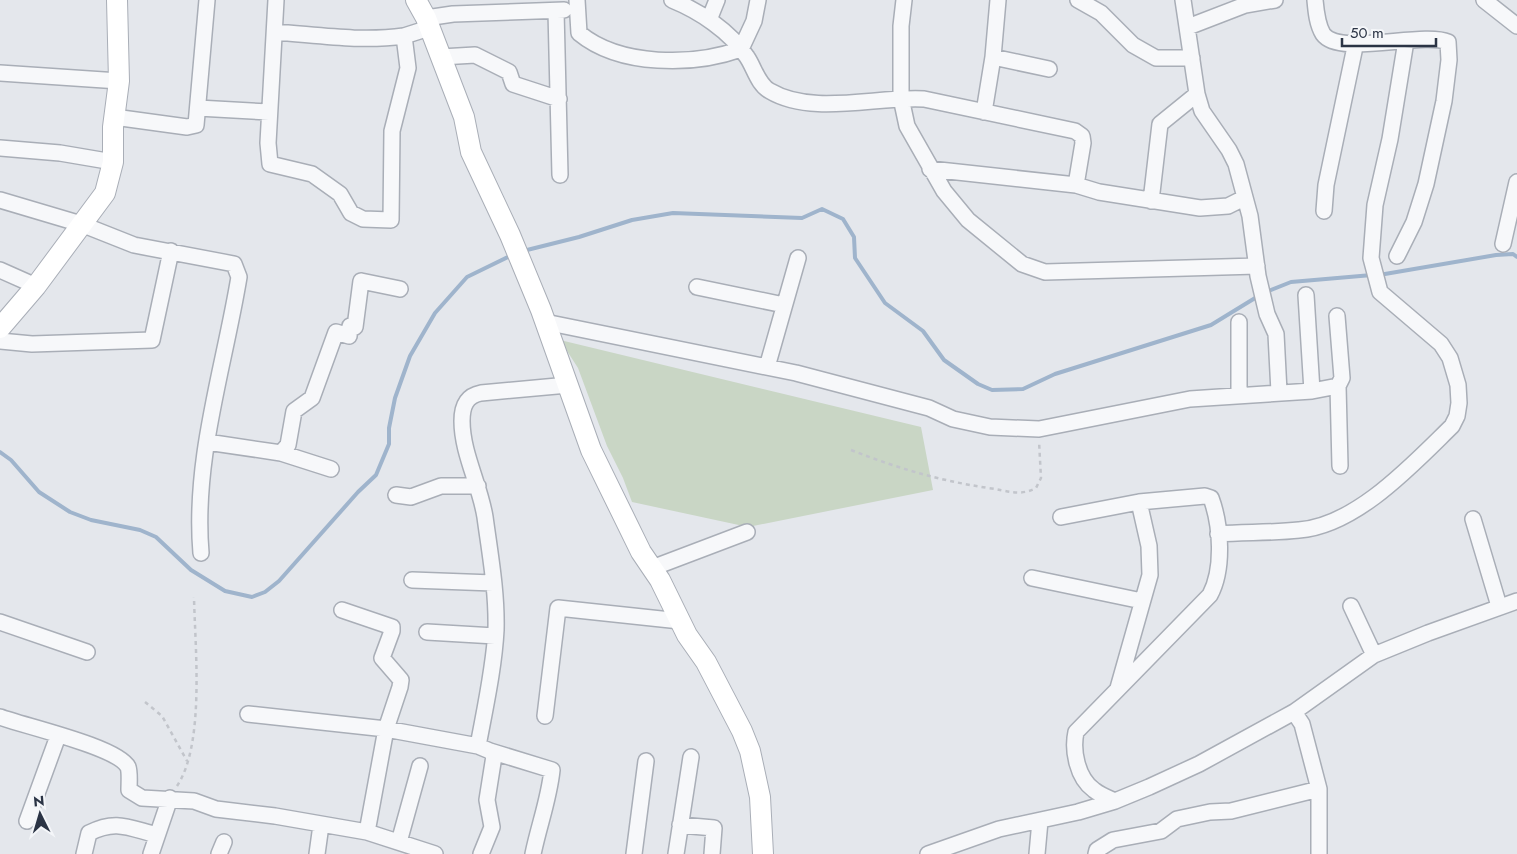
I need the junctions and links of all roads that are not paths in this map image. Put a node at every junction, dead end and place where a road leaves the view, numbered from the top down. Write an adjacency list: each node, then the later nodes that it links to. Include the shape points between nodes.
1 (117, 0): 31 (street)
2 (207, 0): 35 (street)
3 (276, 0): 21 (street)
4 (416, 0): 18 (street)
5 (672, 0): 17 (street)
6 (717, 0): 17 (street)
7 (758, 0): 25 (street, via 754,21)
8 (904, 0): 33 (street)
9 (998, 0): 27 (street)
10 (1078, 0): 28 (street, via 1101,13 1133,45 1156,58)
11 (1183, 0): 20 (street)
12 (1275, 0): 20 (street, via 1245,5)
13 (1315, 0): 24 (street, via 1319,26 1324,35 1333,42)
14 (1484, 0): 19 (street)
15 (576, 5): 16 (street); 25 (street, via 580,33 592,43 622,53 673,60 720,57)
16 (556, 10): 18 (street, via 453,14); 34 (street)
17 (709, 20): 25 (street)
18 (427, 23): 22 (street); 26 (street)
19 (1517, 26)
20 (1188, 27): 28 (street)
21 (275, 32): 22 (street, via 334,39); 36 (street)
22 (404, 36): 36 (street, via 408,68 392,131 392,220 363,219 351,213 340,194 312,174 270,164)
23 (1406, 41): 24 (street); 52 (street, via 1443,39 1450,48 1444,101 1426,184 1414,222); 82 (street, via 1375,205 1370,258 1380,292 1441,344 1450,358 1458,386 1457,416 1452,426 1383,491 1321,526)
24 (1356, 42): 48 (street, via 1326,185)
25 (741, 49): 33 (street, via 763,86 783,97 830,103)
26 (441, 57): 34 (street, via 475,55 509,72 513,84); 62 (street, via 464,117 472,152 510,235)
27 (993, 58): 29 (street); 37 (street)
28 (1192, 58): 32 (street)
29 (1049, 69)
30 (0, 72): 31 (street)
31 (119, 81): 38 (street)
32 (1197, 94): 45 (street, via 1202,111 1236,164); 46 (street, via 1160,124)
33 (901, 98): 37 (street, via 948,103); 41 (street, via 907,126)
34 (559, 99): 42 (street)
35 (198, 108): 36 (street); 38 (street, via 196,125 187,127)
36 (269, 112)
37 (984, 112): 44 (street, via 1075,131 1082,136)
38 (114, 117): 40 (street)
39 (0, 148): 40 (street)
40 (113, 162): 49 (street, via 105,193)
41 (930, 169): 44 (street); 55 (street, via 968,220 1022,264 1045,272)
42 (560, 175)
43 (1517, 182): 50 (street)
44 (1076, 185): 46 (street)
45 (1244, 198): 46 (street, via 1228,206 1200,208); 55 (street, via 1254,233)
46 (1151, 200)
47 (0, 201): 49 (street)
48 (1324, 212)
49 (82, 224): 51 (street, via 134,245); 56 (street)
50 (1503, 244)
51 (171, 251): 65 (street, via 152,340 32,344); 72 (street, via 234,264 239,277)
52 (1397, 256)
53 (798, 258): 60 (street)
54 (0, 270): 56 (street)
55 (1257, 271): 70 (street, via 1267,314 1276,334)
56 (36, 286): 64 (street)
57 (697, 288): 60 (street)
58 (400, 289): 73 (street, via 361,281 355,327 350,326 349,336 336,332 312,398 294,411 288,445)
59 (1306, 295): 69 (street)
60 (784, 305): 66 (street)
61 (1337, 316): 68 (street, via 1342,378)
62 (544, 322): 66 (street); 67 (street)
63 (1239, 322): 71 (street)
64 (0, 328)
65 (0, 341)
66 (766, 367): 71 (street, via 929,408 953,419 990,427 1039,429 1190,399)
67 (568, 385): 76 (street, via 481,393 472,395 465,402 462,421 466,447); 84 (street, via 591,450)
68 (1338, 386): 69 (street); 74 (street)
69 (1312, 391): 70 (street)
70 (1279, 392): 71 (street)
71 (1239, 394)
72 (207, 442): 73 (street); 83 (street, via 198,526)
73 (281, 454): 75 (street)
74 (1340, 466)
75 (331, 469)
76 (478, 486): 77 (street, via 441,486 411,497); 87 (street)
77 (396, 496)
78 (1139, 502): 79 (street); 82 (street, via 1211,498); 89 (street, via 1151,560)
79 (1061, 517)
80 (1473, 519): 91 (street)
81 (747, 532): 84 (street)
82 (1218, 534): 99 (street, via 1217,578 1210,595)
83 (201, 553)
84 (652, 568): 93 (street)
85 (1032, 578): 89 (street)
86 (412, 580): 87 (street)
87 (493, 583): 96 (street)
88 (1517, 601): 91 (street)
89 (1142, 602): 99 (street)
90 (1351, 606): 98 (street)
91 (1499, 606): 98 (street)
92 (342, 610): 104 (street, via 392,626 382,658 400,680 400,688)
93 (680, 621): 102 (street, via 558,608); 130 (street, via 728,703 750,751 760,797)
94 (0, 622): 97 (street)
95 (427, 632): 96 (street)
96 (495, 636): 106 (street)
97 (87, 652)
98 (1374, 655): 100 (street)
99 (1118, 688): 112 (street, via 1076,732 1073,747 1077,765 1092,790)
100 (1294, 712): 110 (street, via 1302,724); 112 (street, via 1199,764)
101 (248, 714): 104 (street)
102 (545, 716)
103 (0, 717): 105 (street)
104 (386, 729): 106 (street); 117 (street)
105 (58, 736): 111 (street, via 101,747 122,760 128,767 129,790 142,798); 113 (street)
106 (484, 749): 125 (street, via 494,756 487,800 492,827); 126 (street, via 552,770)
107 (691, 757): 116 (street)
108 (646, 761): 127 (street)
109 (420, 766): 119 (street)
110 (1319, 789): 133 (street, via 1231,811 1176,819 1161,831 1114,840 1097,850); 134 (street)
111 (170, 798): 115 (street, via 194,800 216,809); 118 (street)
112 (1115, 801): 114 (street)
113 (27, 821)
114 (1040, 821): 120 (street, via 999,829); 132 (street)
115 (321, 825): 117 (street); 123 (street)
116 (680, 825): 128 (street); 129 (street, via 714,828)
117 (367, 832): 119 (street)
118 (157, 835): 121 (street, via 118,824 104,826 89,833); 122 (street)
119 (399, 842): 124 (street)
120 (957, 848): 131 (street)
121 (84, 854)
122 (151, 854)
123 (317, 854)
124 (435, 854)
125 (481, 854)
126 (533, 854)
127 (634, 854)
128 (676, 854)
129 (712, 854)
130 (763, 854)
131 (928, 854)
132 (1037, 854)
133 (1096, 854)
134 (1320, 854)

